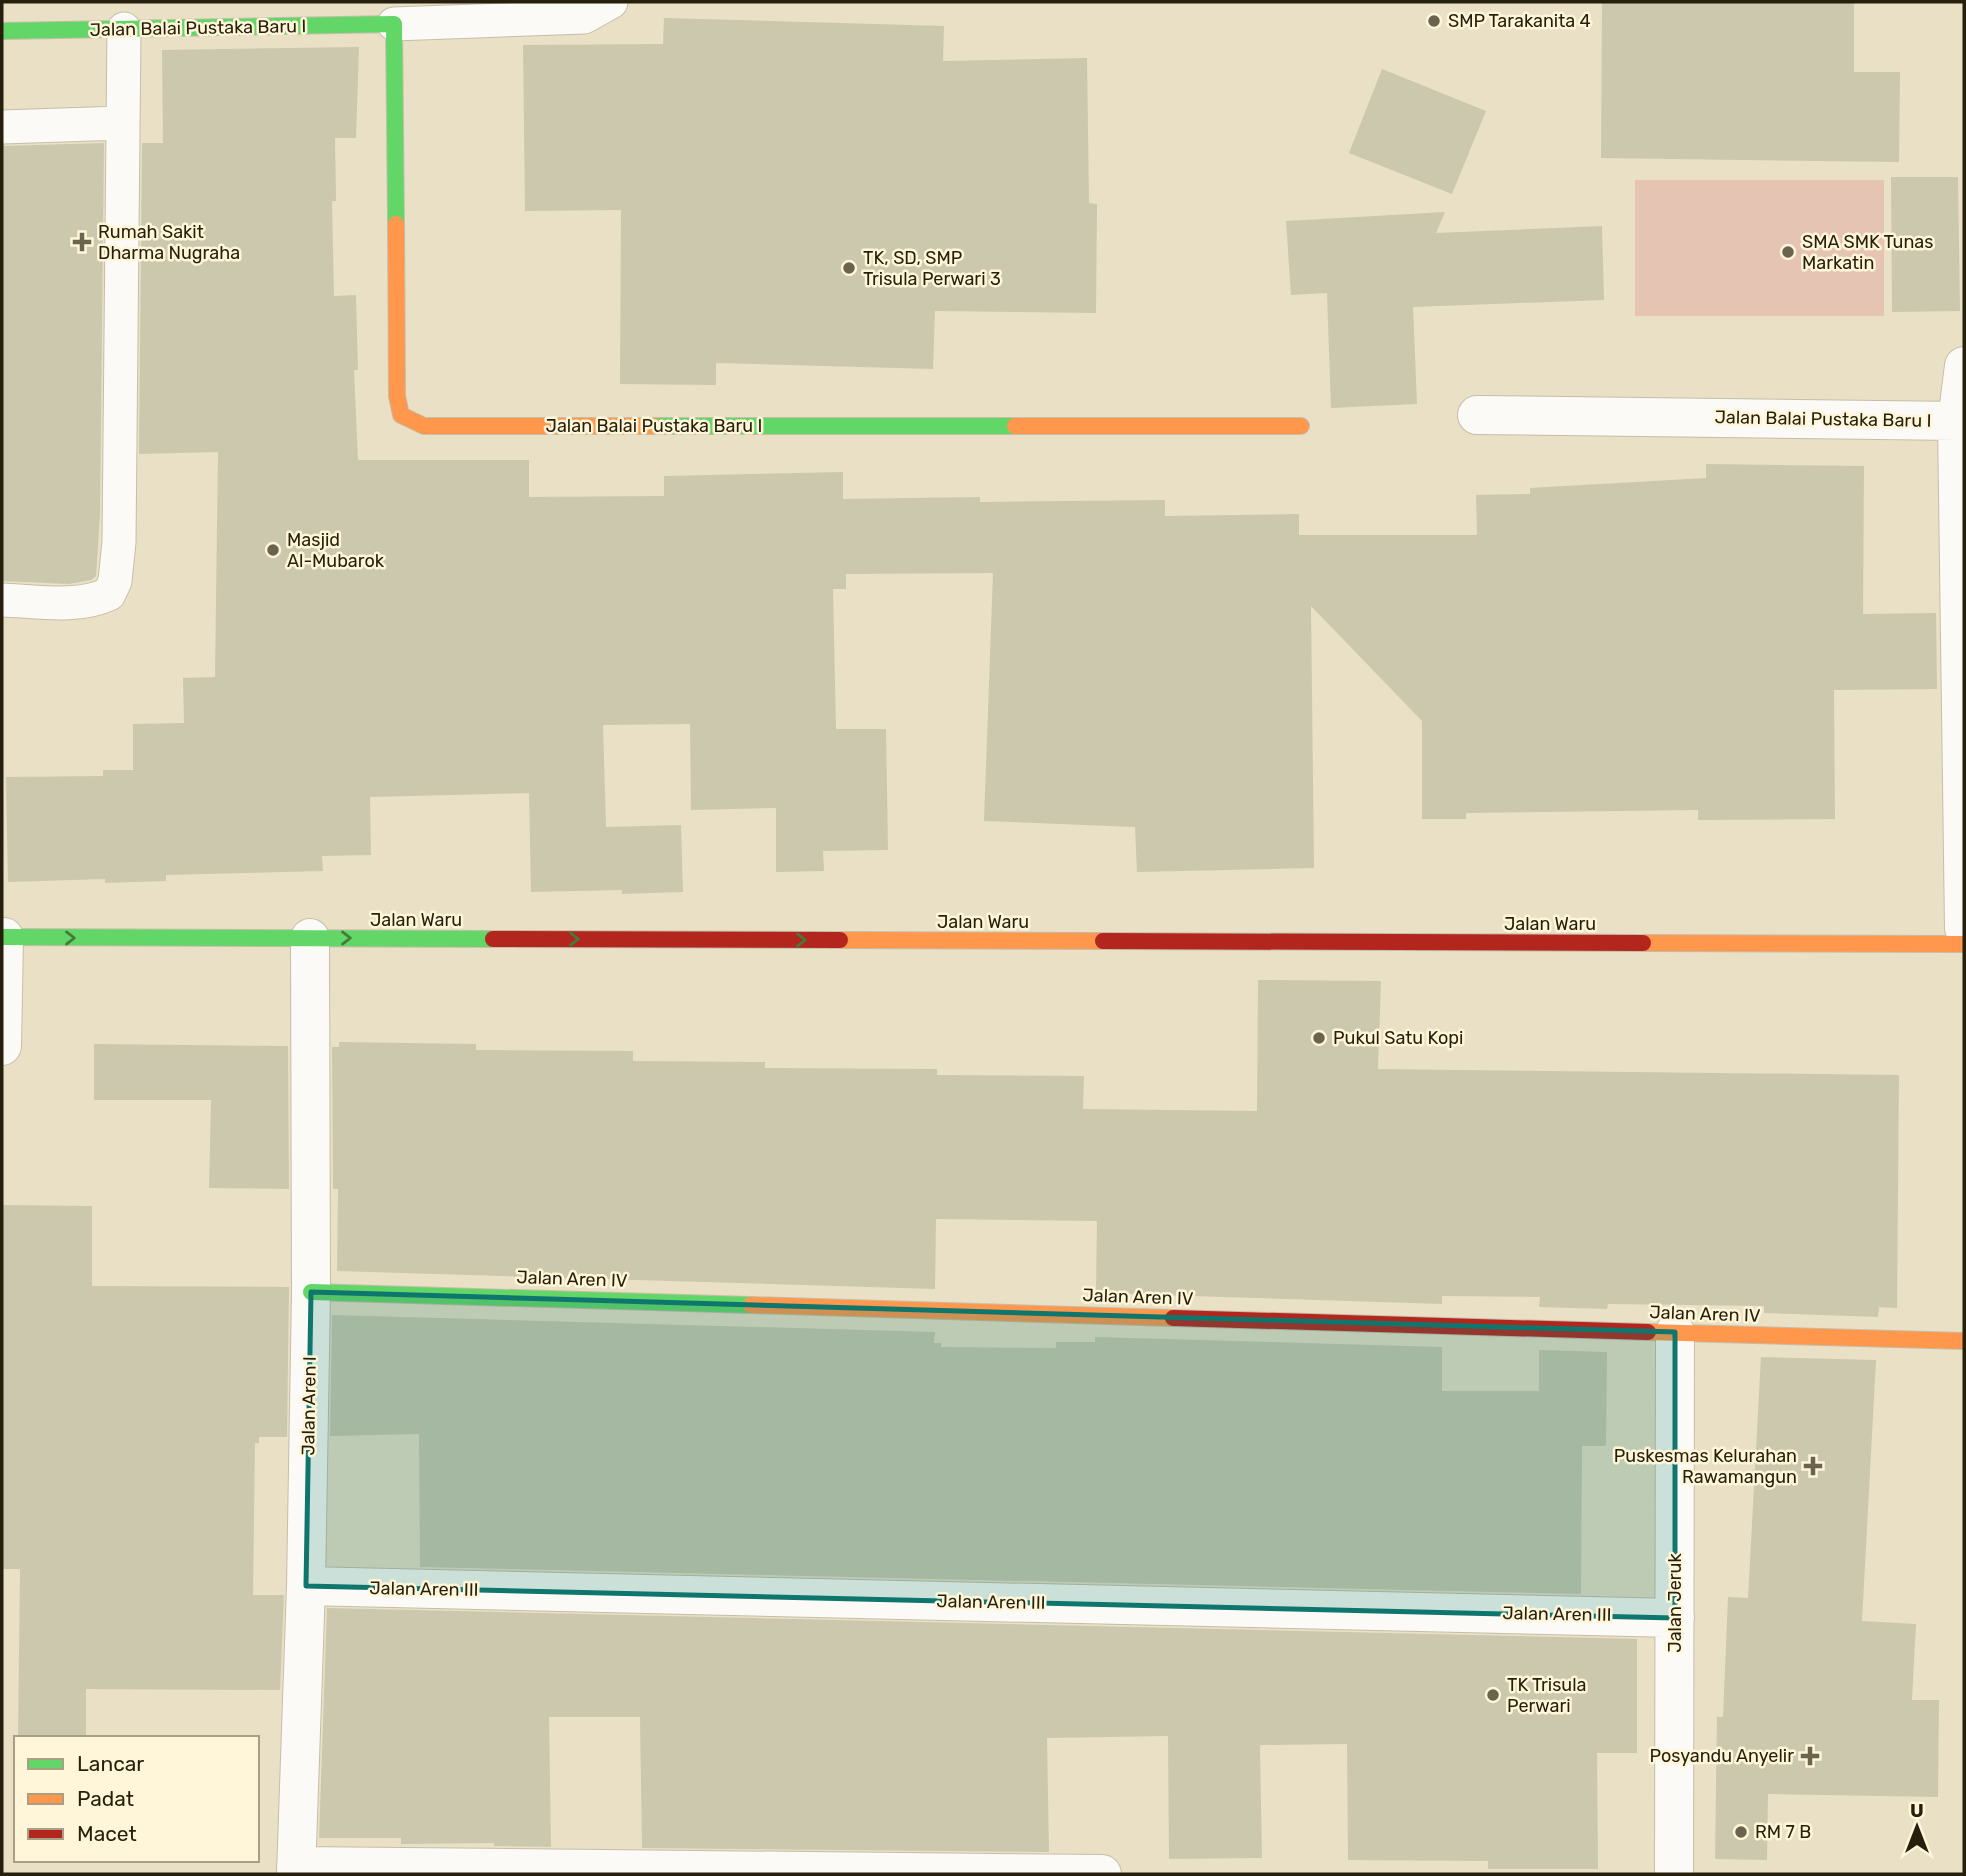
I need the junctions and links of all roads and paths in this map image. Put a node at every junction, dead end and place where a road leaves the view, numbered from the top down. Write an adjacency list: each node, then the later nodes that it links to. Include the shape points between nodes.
1 (611, 2): 2 (lane, Jalan Balai Pustaka Baru I, via 584,17)
2 (394, 24): 3 (street, Jalan Balai Pustaka Baru I); 10 (street, Jalan Balai Pustaka Baru I, via 397,396 401,415 424,426)
3 (124, 29): 4 (street, Jalan Balai Pustaka Baru I); 5 (lane)
4 (2, 32)
5 (122, 123): 6 (lane); 11 (lane, via 115,581 109,594 95,600)
6 (2, 127)
7 (1964, 366): 9 (street)
8 (1477, 415): 9 (street, Jalan Balai Pustaka Baru I)
9 (1957, 421): 12 (street, Jalan Balai Pustaka Baru I)
10 (1301, 426)
11 (2, 600)
12 (1964, 928)
13 (3, 937): 14 (street, Jalan Waru, one-way to 14); 16 (street)
14 (310, 938): 15 (street, Jalan Waru, one-way to 15); 17 (street, Jalan Aren I)
15 (1964, 944)
16 (2, 1046)
17 (312, 1292): 18 (street, Jalan Aren IV); 20 (street, Jalan Aren I)
18 (1675, 1332): 19 (street, Jalan Aren IV); 21 (street, Jalan Jeruk)
19 (1964, 1341)
20 (306, 1586): 21 (street, Jalan Aren III); 22 (street, Jalan Aren I)
21 (1675, 1618): 24 (street, Jalan Jeruk)
22 (296, 1870): 23 (street)
23 (1102, 1874)
24 (1674, 1874)

